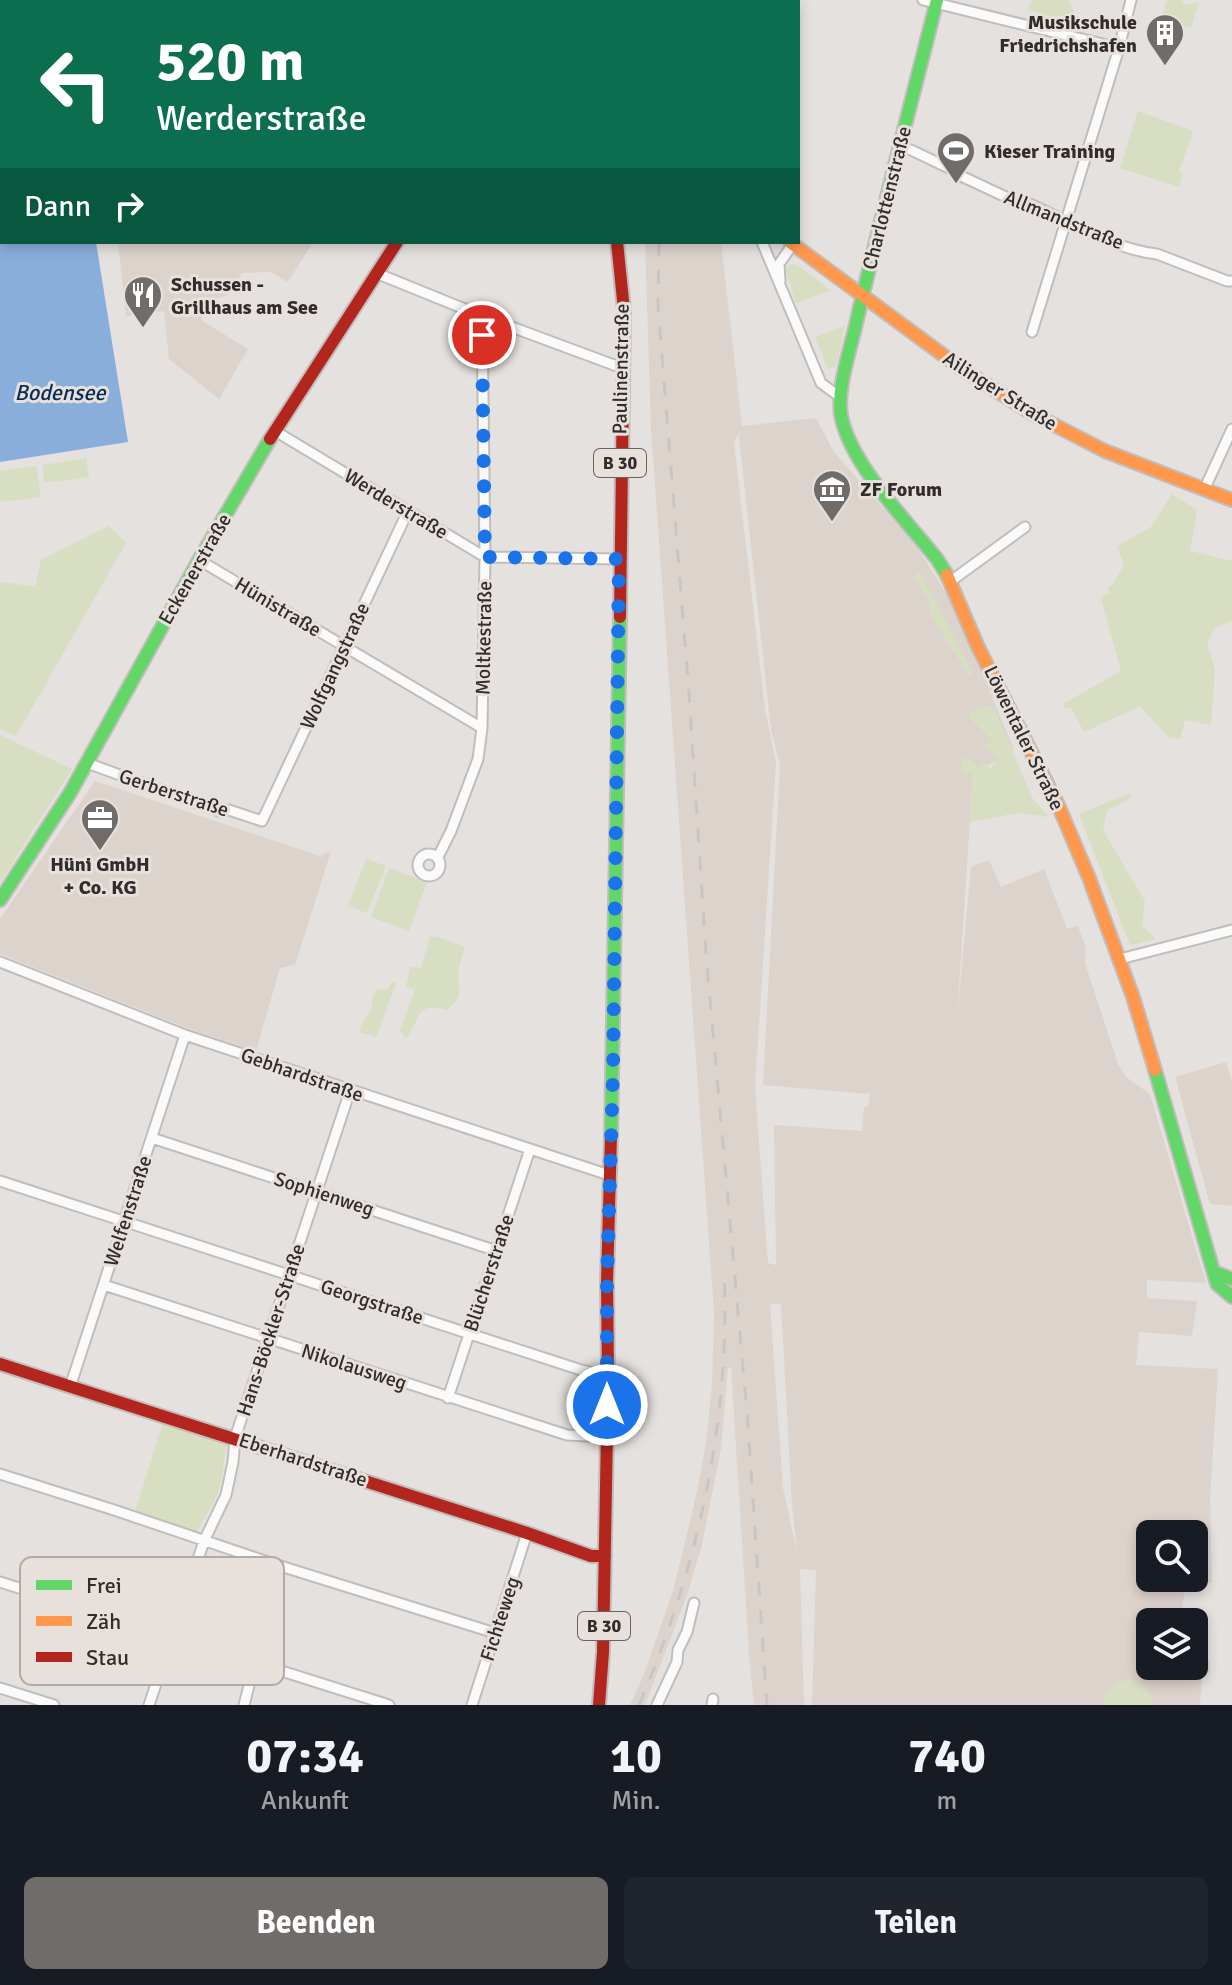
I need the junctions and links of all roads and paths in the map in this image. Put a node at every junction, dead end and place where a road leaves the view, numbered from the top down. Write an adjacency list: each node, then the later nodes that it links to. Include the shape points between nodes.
1 (1131, 0): 3 (street)
2 (932, 1): 3 (street); 4 (main road, Charlottenstraße)
3 (1119, 48): 5 (street)
4 (900, 147): 5 (street, Allmandstraße); 14 (main road, Charlottenstraße)
5 (1066, 221): 12 (street, Allmandstraße); 16 (street)
6 (396, 244): 11 (main road, Eckenerstraße)
7 (617, 244): 17 (main road, Paulinenstraße / B 30, via 624,310)
8 (763, 244): 13 (street)
9 (790, 244): 13 (street, via 779,264)
10 (792, 244): 14 (main road, Ailinger Straße)
11 (376, 273): 15 (street); 20 (main road, Eckenerstraße)
12 (1232, 281)
13 (780, 286): 18 (street, via 821,383)
14 (863, 296): 18 (main road, Charlottenstraße); 21 (main road, Ailinger Straße, via 1033,414 1105,451)
15 (482, 316): 17 (street); 25 (street, Moltkestraße)
16 (1032, 332)
17 (622, 368): 26 (main road, Paulinenstraße / B 30)
18 (840, 397): 28 (main road, Löwentaler Straße, via 841,417 862,465)
19 (1232, 429): 21 (street)
20 (275, 431): 23 (street, Werderstraße); 27 (main road, Eckenerstraße)
21 (1204, 490): 22 (main road, Ailinger Straße)
22 (1232, 500)
23 (408, 511): 25 (street, Werderstraße); 29 (street, Wolfgangstraße)
24 (1025, 527): 28 (street)
25 (485, 557): 26 (street, Werderstraße); 30 (street, Moltkestraße)
26 (619, 559): 42 (main road, Paulinenstraße / B 30)
27 (199, 560): 29 (street, Hünistraße); 31 (main road, Eckenerstraße)
28 (951, 581): 36 (main road, Löwentaler Straße, via 978,647 1059,807)
29 (344, 647): 30 (street, Hünistraße); 32 (street, Wolfgangstraße)
30 (482, 728): 33 (street, Moltkestraße, via 478,759)
31 (87, 763): 32 (street, Gerberstraße, via 221,812); 34 (main road, Eckenerstraße)
32 (262, 821)
33 (438, 857)
34 (0, 900)
35 (1232, 930): 36 (street)
36 (1120, 959): 47 (main road, Löwentaler Straße)
37 (0, 962): 38 (street, Gebhardstraße)
38 (185, 1035): 39 (street, Gebhardstraße); 40 (street, Welfenstraße)
39 (350, 1091): 41 (street, Gebhardstraße); 44 (street, Hans-Böckler-Straße)
40 (152, 1138): 44 (street, Sophienweg); 45 (street, Welfenstraße)
41 (530, 1149): 42 (street, Gebhardstraße); 46 (street, Blücherstraße)
42 (609, 1175): 55 (main road, Paulinenstraße / B 30)
43 (0, 1181): 45 (street, Georgstraße)
44 (316, 1192): 46 (street, Sophienweg); 48 (street, Hans-Böckler-Straße)
45 (125, 1221): 48 (street, Georgstraße); 50 (street, Welfenstraße)
46 (497, 1251): 52 (street, Blücherstraße)
47 (1214, 1272): 49 (main road); 51 (main road, Löwentaler Straße, via 1217,1284)
48 (289, 1275): 52 (street, Georgstraße); 53 (street, Hans-Böckler-Straße)
49 (1232, 1279)
50 (104, 1285): 53 (street, Nikolausweg); 56 (street, Welfenstraße)
51 (1232, 1297)
52 (469, 1333): 55 (street, Georgstraße); 57 (street, Blücherstraße)
53 (267, 1339): 57 (street, Nikolausweg); 59 (street, Hans-Böckler-Straße)
54 (0, 1364): 56 (main road, Eberhardstraße)
55 (608, 1376): 58 (main road, Paulinenstraße / B 30)
56 (70, 1387): 59 (main road, Eberhardstraße)
57 (448, 1398): 58 (street, Nikolausweg, via 567,1435)
58 (607, 1437): 63 (main road, Paulinenstraße / B 30)
59 (235, 1438): 61 (main road, Eberhardstraße); 62 (street, Hans-Böckler-Straße, via 226,1495)
60 (0, 1474): 62 (street)
61 (527, 1533): 63 (main road, Eberhardstraße); 70 (street, Fichteweg)
62 (204, 1541): 64 (street, Hans-Böckler-Straße); 65 (street)
63 (605, 1556): 75 (main road, Paulinenstraße / B 30)
64 (198, 1557)
65 (255, 1557)
66 (284, 1566): 70 (street)
67 (0, 1582): 68 (street)
68 (20, 1588)
69 (694, 1603): 81 (street, via 677,1662)
70 (495, 1633): 80 (street, Fichteweg)
71 (284, 1671): 79 (street)
72 (155, 1685): 77 (street, Hans-Böckler-Straße)
73 (249, 1685): 78 (street)
74 (0, 1688): 76 (street)
75 (601, 1702)
76 (54, 1705)
77 (149, 1705)
78 (244, 1705)
79 (389, 1705)
80 (472, 1705)
81 (657, 1705)

